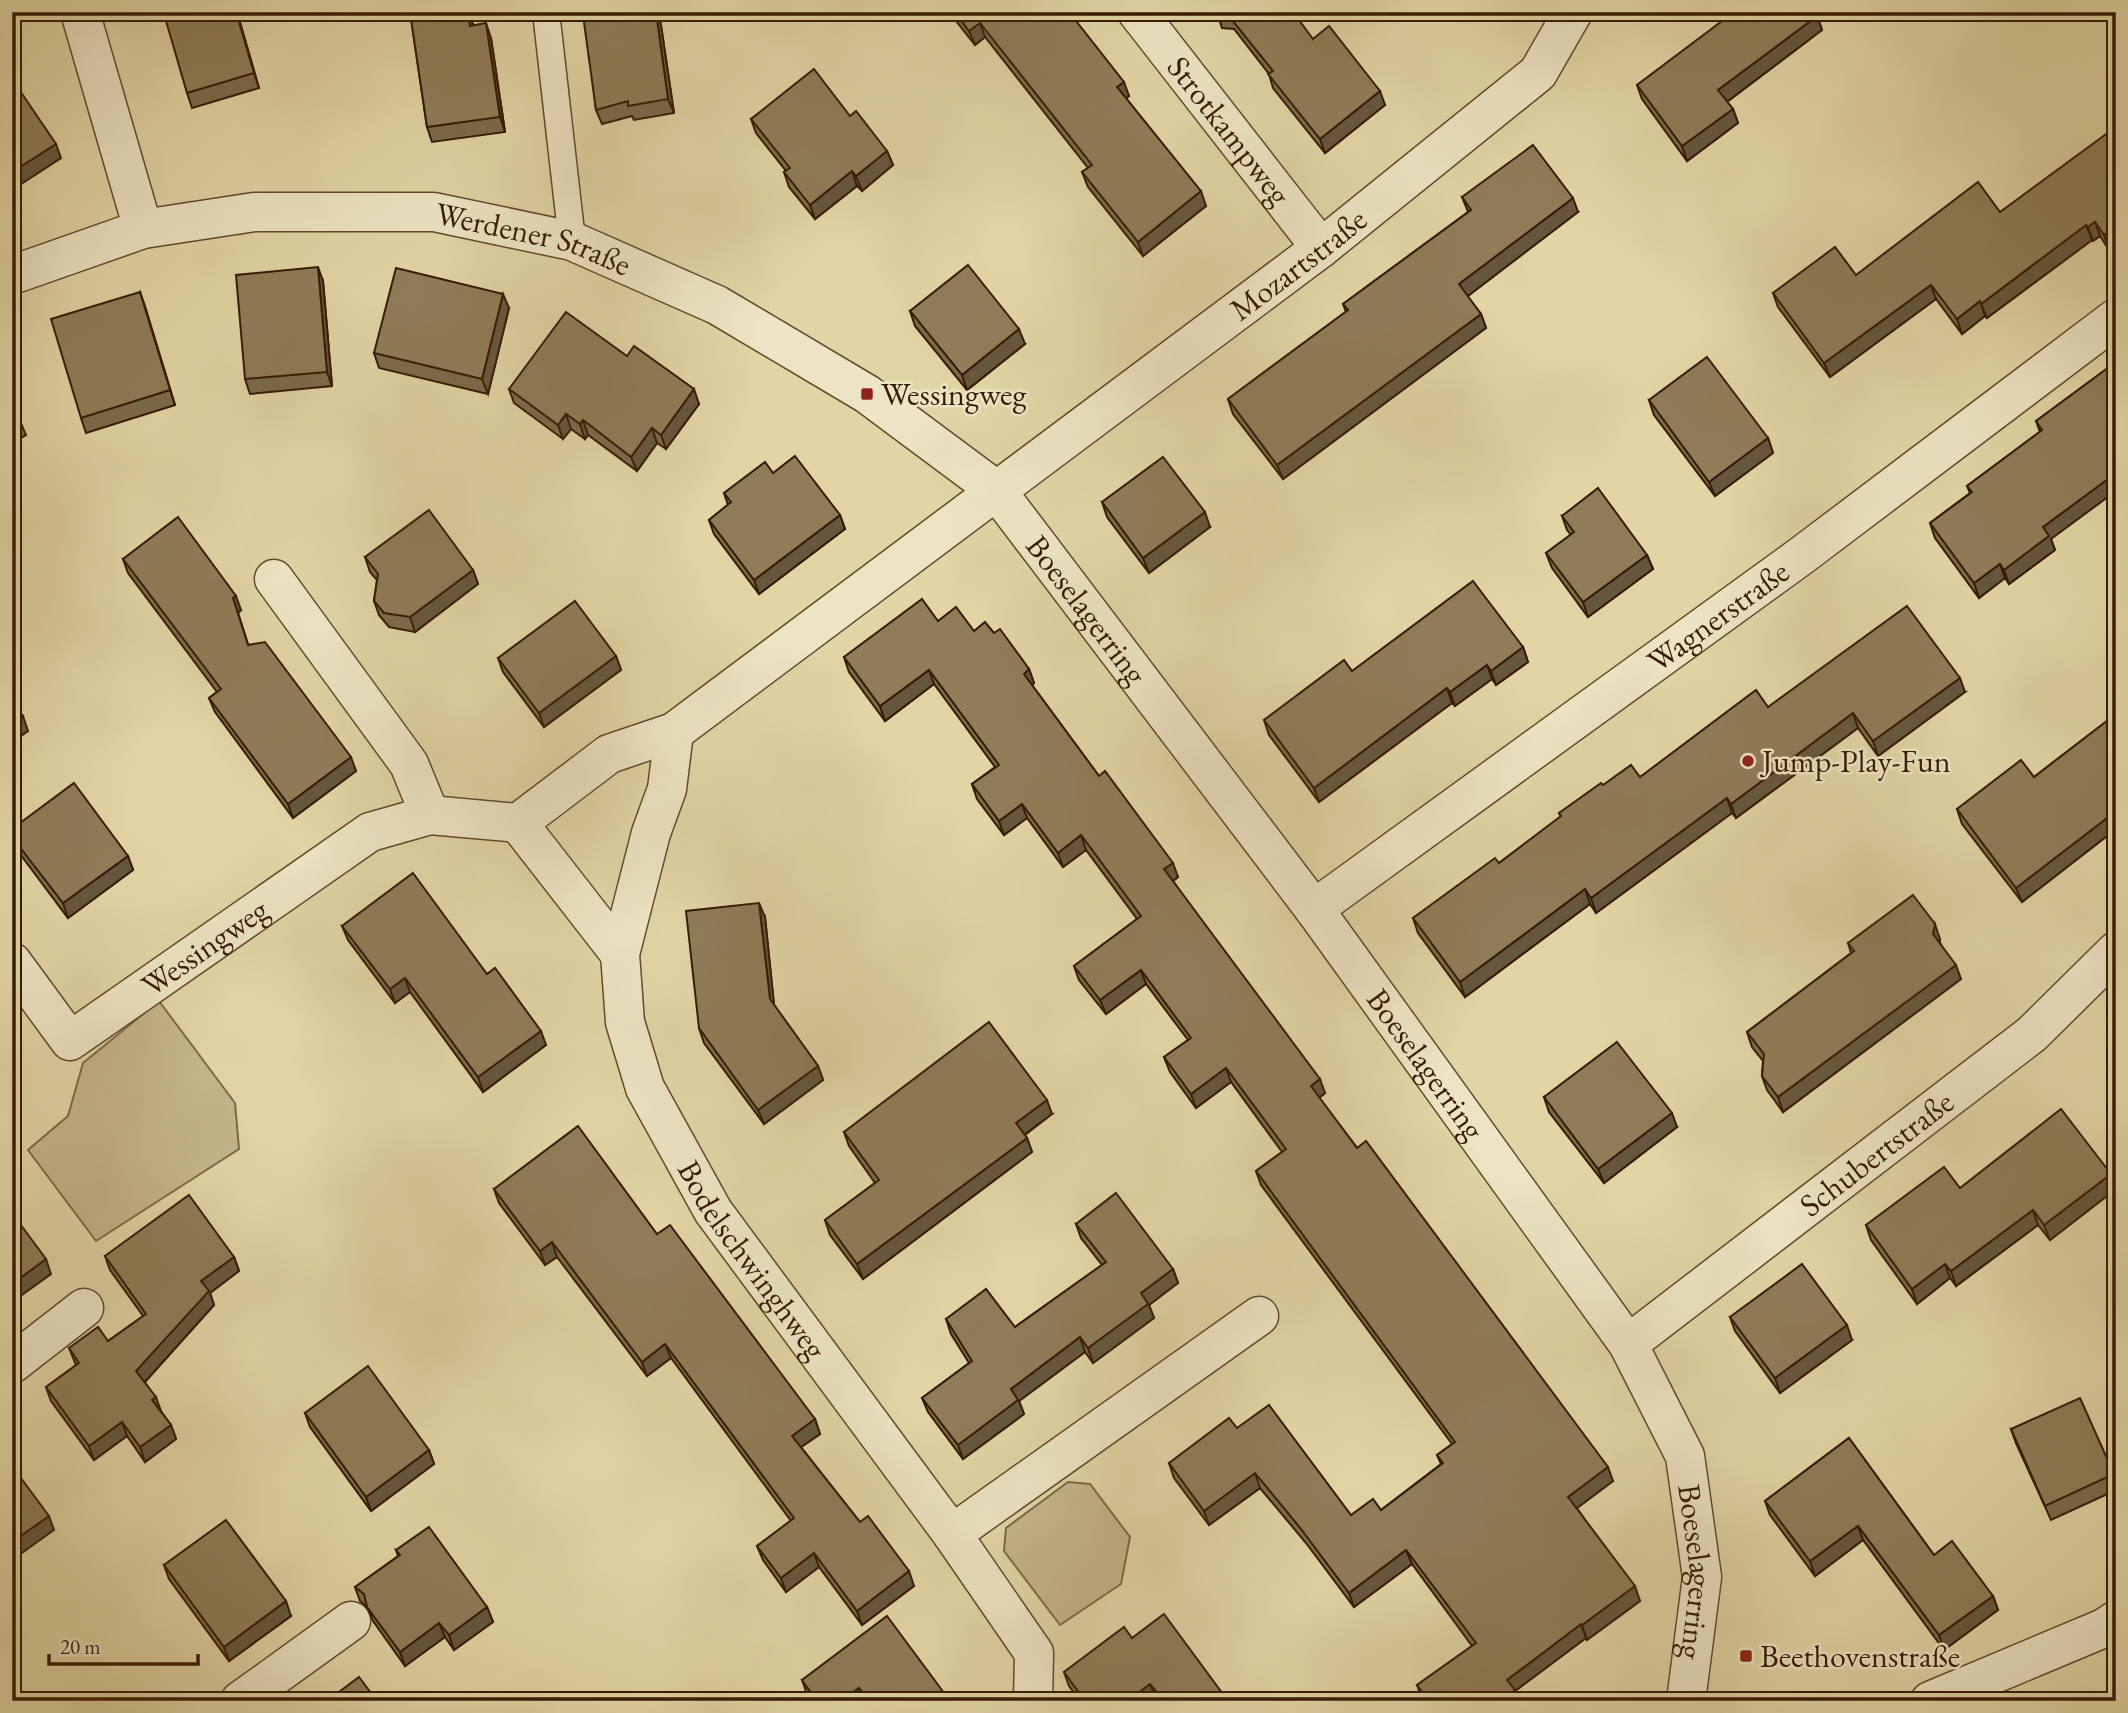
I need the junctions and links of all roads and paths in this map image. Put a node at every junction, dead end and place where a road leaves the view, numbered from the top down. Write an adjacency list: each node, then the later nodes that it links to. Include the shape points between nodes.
1 (80, 12): 5 (street)
2 (546, 12): 6 (lane)
3 (1137, 12): 7 (street, Strotkampweg)
4 (1573, 12): 7 (street, Mozartstraße, via 1538,74)
5 (143, 229): 6 (street, Werdener Straße, via 254,212 434,212); 8 (street, Werdener Straße)
6 (572, 242): 10 (street, Werdener Straße, via 717,305 867,394)
7 (1321, 248): 10 (street, Mozartstraße)
8 (12, 275)
9 (2116, 318): 15 (street, Wagnerstraße, via 1801,556)
10 (996, 490): 12 (street); 15 (street, Boeselagerring)
11 (274, 579): 13 (street, via 409,764)
12 (674, 732): 14 (street, via 609,754); 17 (street, Bodelschwinghweg, via 667,789)
13 (430, 815): 14 (street, Wessingweg); 18 (street, Wessingweg, via 370,832 70,1041)
14 (519, 823): 17 (street)
15 (1314, 909): 21 (street, Boeselagerring)
16 (2116, 951): 21 (street, Schubertstraße, via 2032,1034)
17 (620, 954): 23 (street, Bodelschwinghweg, via 625,1022 645,1088 713,1211)
18 (12, 962)
19 (85, 1308): 22 (street)
20 (1259, 1316): 23 (street)
21 (1628, 1344): 28 (street, Boeselagerring, via 1685,1456 1702,1577)
22 (12, 1364)
23 (952, 1534): 27 (street, Bodelschwinghweg, via 1034,1653)
24 (2116, 1620): 29 (street)
25 (351, 1621): 26 (street)
26 (240, 1701)
27 (1033, 1701)
28 (1686, 1701)
29 (1930, 1701)

